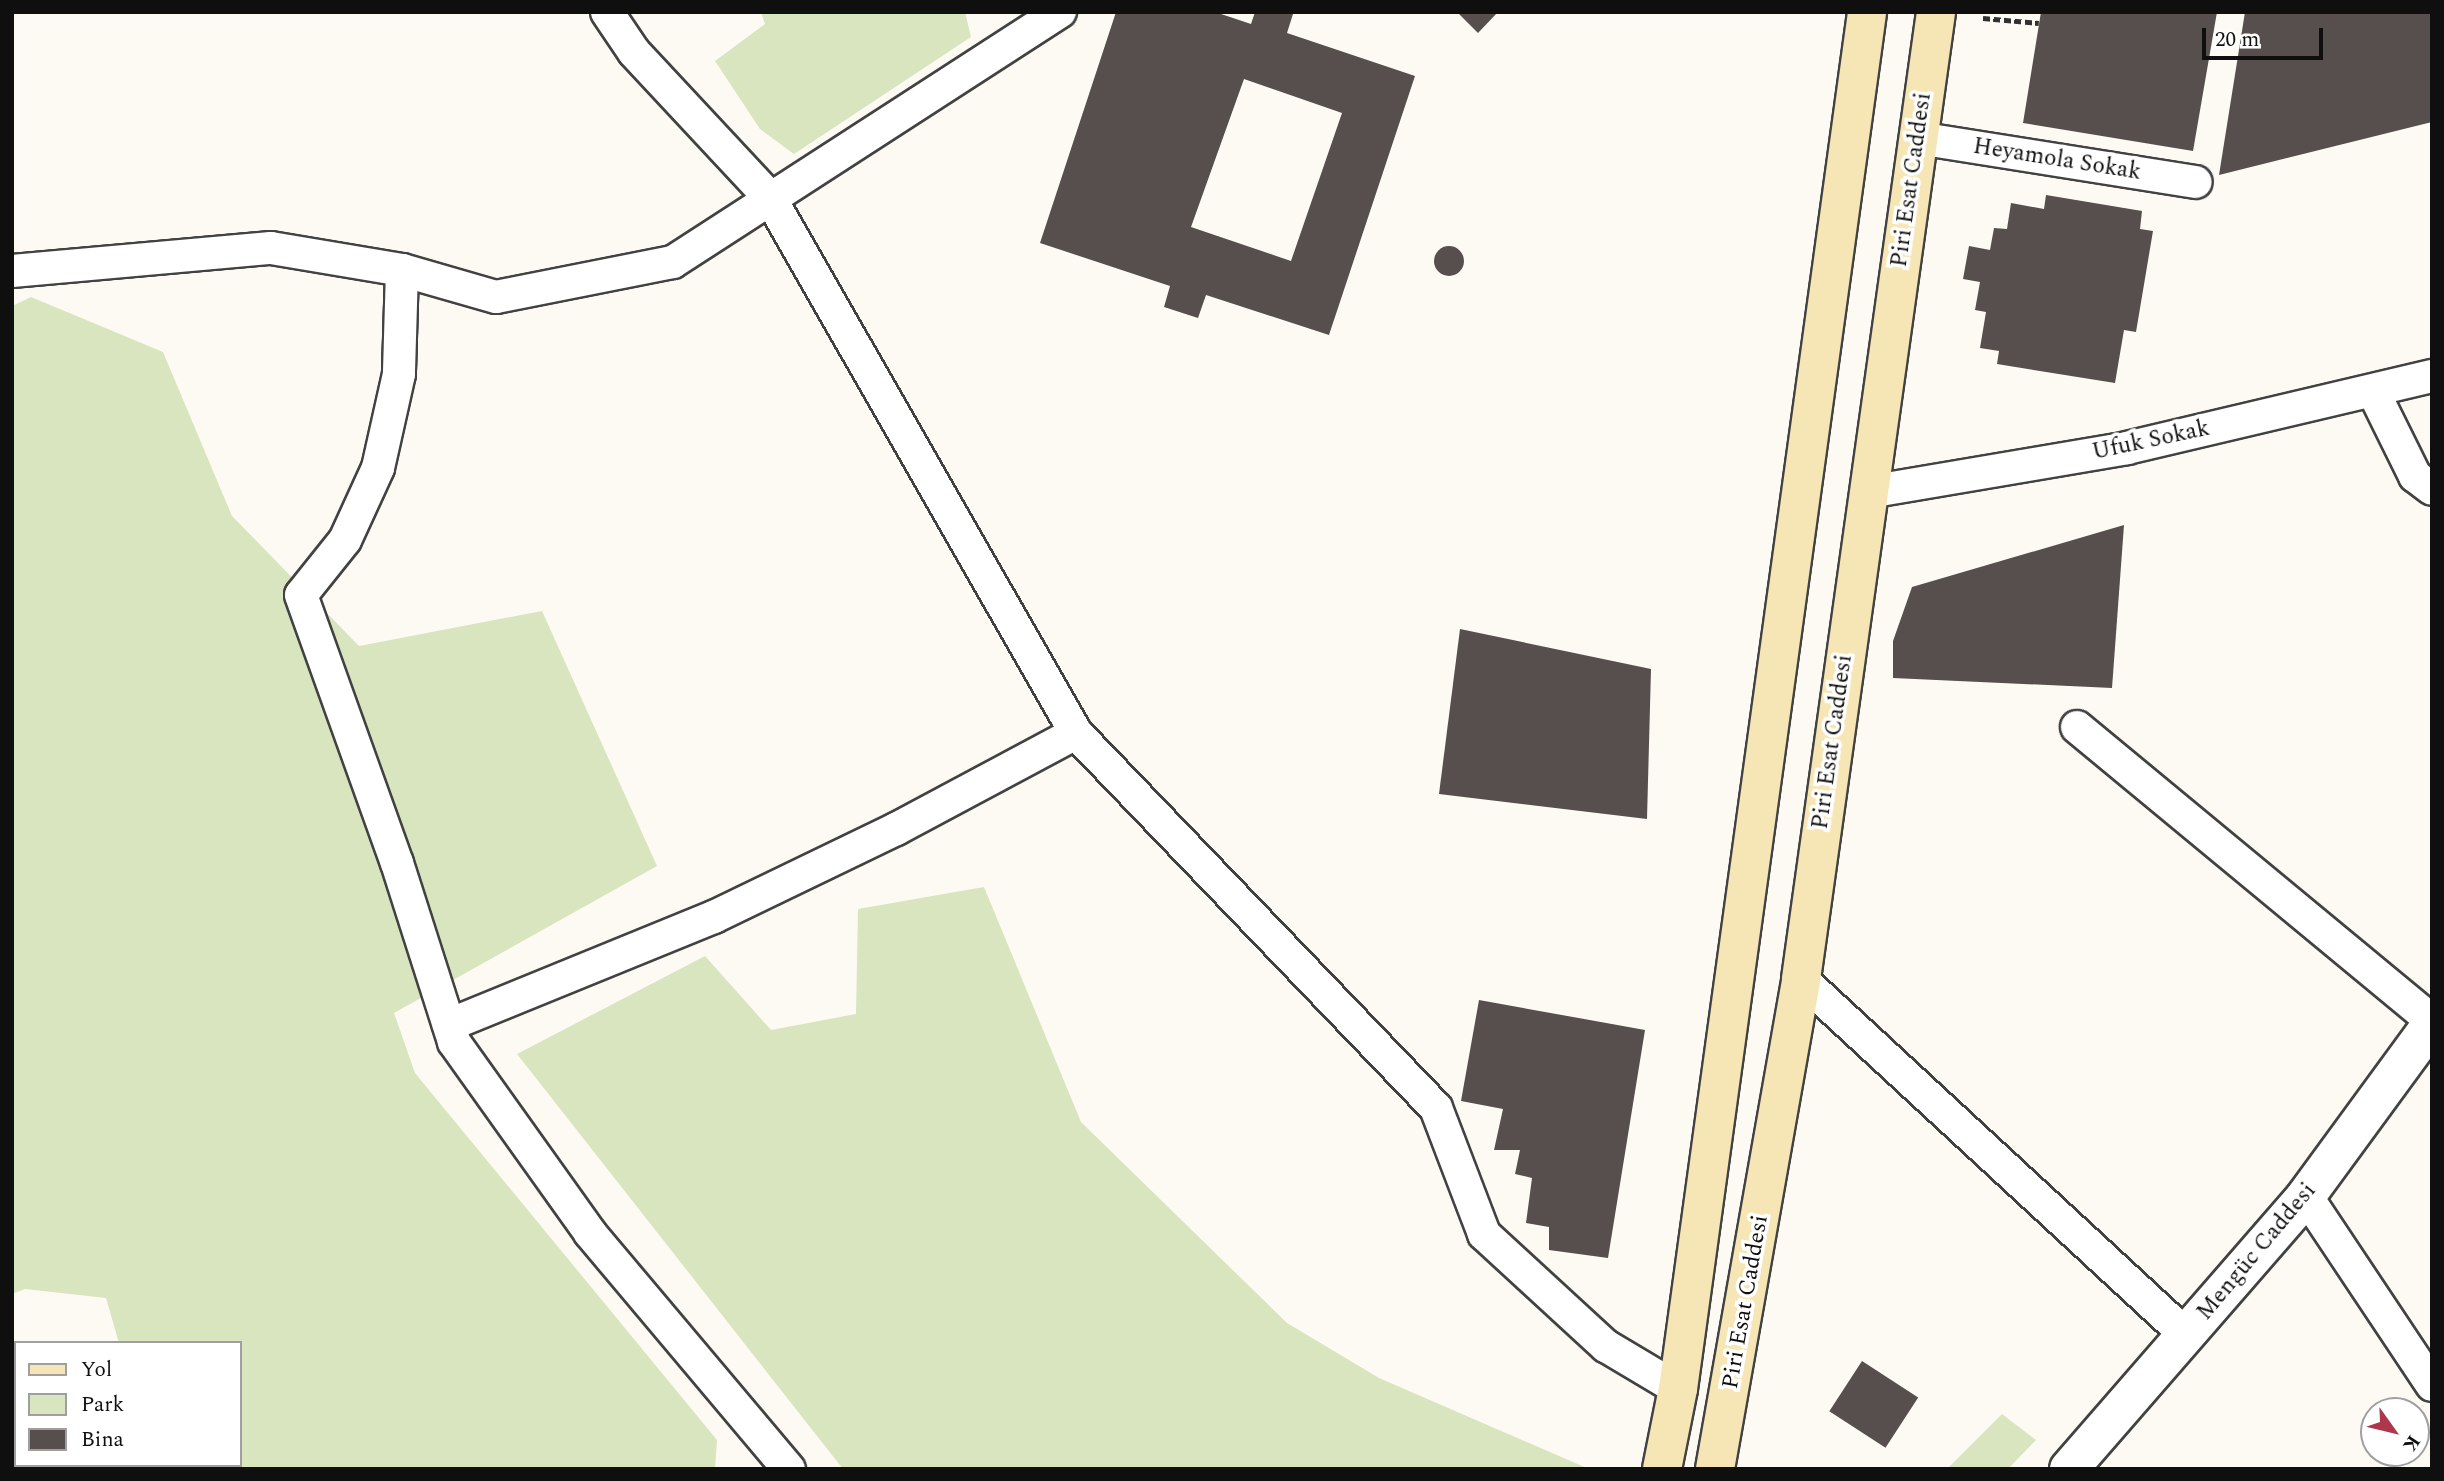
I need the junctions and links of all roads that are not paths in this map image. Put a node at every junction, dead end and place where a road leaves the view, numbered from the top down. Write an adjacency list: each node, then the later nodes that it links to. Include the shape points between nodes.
1 (607, 12): 7 (street, via 634,52)
2 (1060, 12): 7 (street)
3 (1867, 12): 22 (main road)
4 (1936, 12): 5 (main road, Piri Esat Caddesi)
5 (1918, 138): 6 (street, Heyamola Sokak); 13 (main road, Piri Esat Caddesi)
6 (2196, 182)
7 (770, 198): 8 (street, via 673,262 509,295 496,297); 15 (street)
8 (402, 270): 9 (street, via 271,248); 18 (street, via 399,374 378,468 345,540 301,594)
9 (12, 271)
10 (2432, 376): 11 (street, Ufuk Sokak)
11 (2373, 391): 12 (street, via 2416,476); 13 (street, Ufuk Sokak, via 2127,448)
12 (2432, 489)
13 (1868, 492): 16 (main road, Piri Esat Caddesi)
14 (2077, 727): 17 (street)
15 (1076, 733): 18 (street, via 896,829 714,917); 22 (street, via 1436,1108 1484,1234 1606,1346)
16 (1801, 978): 20 (street); 25 (main road, Piri Esat Caddesi)
17 (2432, 1023): 19 (street, Mengüc Caddesi)
18 (449, 1025): 23 (street, via 454,1042 590,1233)
19 (2306, 1196): 20 (street, Mengüc Caddesi); 21 (street)
20 (2187, 1336): 26 (street, Mengüc Caddesi)
21 (2432, 1385)
22 (1678, 1390): 24 (main road)
23 (789, 1469)
24 (1662, 1469)
25 (1715, 1469)
26 (2069, 1469)

